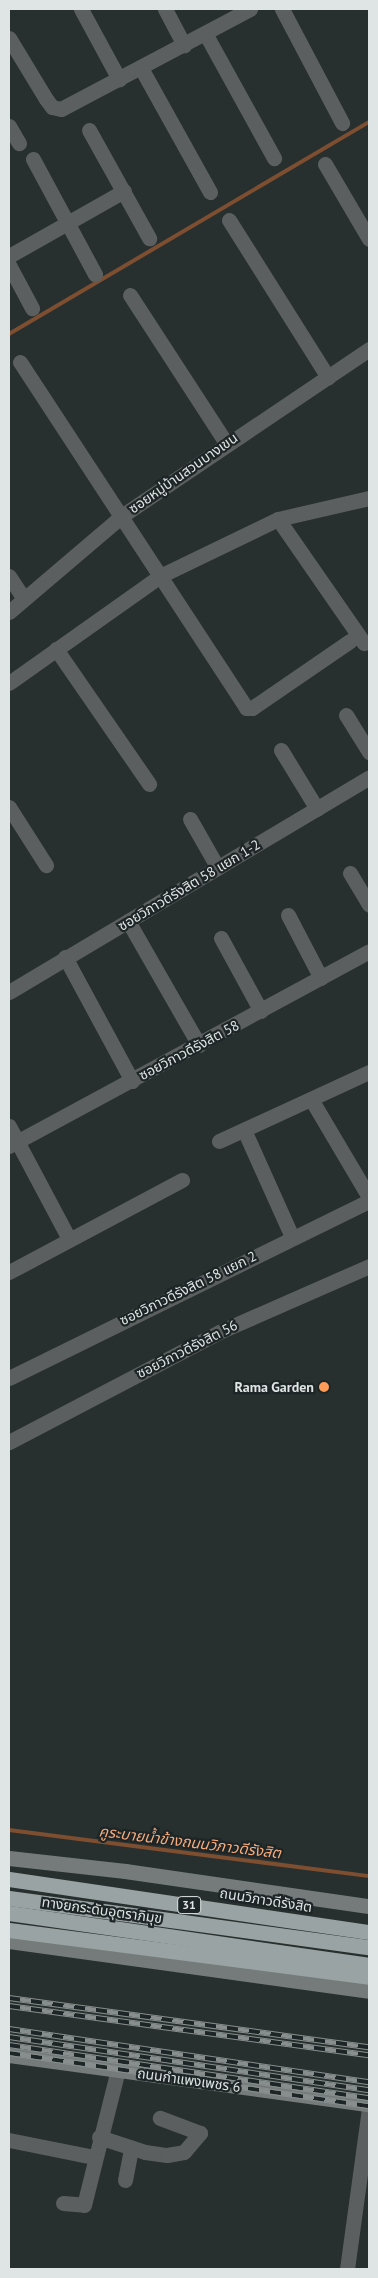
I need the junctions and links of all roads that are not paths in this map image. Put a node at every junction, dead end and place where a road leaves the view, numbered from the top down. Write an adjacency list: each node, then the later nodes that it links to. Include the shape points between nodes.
1 (81, 9): 9 (street)
2 (165, 9): 7 (street)
3 (247, 9): 5 (street)
4 (282, 9): 10 (street)
5 (205, 33): 7 (street); 14 (street)
6 (9, 38): 9 (street, via 52,107 69,106)
7 (184, 45): 8 (street)
8 (141, 68): 9 (street); 18 (street)
9 (119, 80)
10 (342, 123)
11 (9, 126): 13 (street)
12 (89, 130): 17 (street)
13 (18, 144)
14 (274, 158)
15 (33, 159): 20 (street)
16 (325, 164): 22 (street)
17 (124, 191): 20 (street); 21 (street)
18 (210, 192)
19 (229, 220): 29 (street)
20 (67, 223): 23 (street); 24 (street)
21 (150, 238)
22 (369, 239)
23 (9, 257): 26 (street)
24 (95, 274)
25 (130, 296): 30 (street)
26 (32, 308)
27 (369, 349): 29 (street, ซอยหมู่บ้านสวนบางเขน)
28 (20, 362): 32 (street)
29 (328, 377): 30 (street, ซอยหมู่บ้านสวนบางเขน)
30 (226, 443): 32 (street, ซอยหมู่บ้านสวนบางเขน)
31 (369, 498): 33 (street)
32 (123, 515): 35 (street); 36 (street, ซอยหมู่บ้านสวนบางเขน)
33 (278, 519): 35 (street); 35 (street, via 357,642 252,708 246,708)
34 (9, 576): 36 (street)
35 (160, 576): 38 (street)
36 (24, 599): 37 (street, ซอยหมู่บ้านสวนบางเขน)
37 (9, 612)
38 (56, 649): 39 (street); 44 (street)
39 (9, 683)
40 (346, 715): 42 (street)
41 (281, 750): 46 (street)
42 (369, 752)
43 (369, 778): 46 (street, ซอยวิภาวดีรังสิต 58 แยก 1-2)
44 (150, 784)
45 (9, 807): 48 (street)
46 (317, 809): 49 (street, ซอยวิภาวดีรังสิต 58 แยก 1-2)
47 (190, 819): 49 (street)
48 (46, 865)
49 (218, 868): 53 (street, ซอยวิภาวดีรังสิต 58 แยก 1-2)
50 (350, 873): 51 (street)
51 (369, 905)
52 (288, 915): 57 (street)
53 (128, 921): 56 (street, ซอยวิภาวดีรังสิต 58 แยก 1-2); 60 (street)
54 (220, 938): 59 (street)
55 (369, 951): 57 (street, ซอยวิภาวดีรังสิต 58)
56 (65, 957): 58 (street, ซอยวิภาวดีรังสิต 58 แยก 1-2); 62 (street)
57 (322, 978): 59 (street, ซอยวิภาวดีรังสิต 58)
58 (9, 992)
59 (261, 1011): 60 (street, ซอยวิภาวดีรังสิต 58)
60 (198, 1045): 62 (street, ซอยวิภาวดีรังสิต 58)
61 (369, 1072): 63 (street)
62 (132, 1081): 67 (street, ซอยวิภาวดีรังสิต 58)
63 (311, 1099): 65 (street); 69 (street)
64 (9, 1126): 67 (street)
65 (244, 1130): 66 (street); 71 (street)
66 (218, 1141)
67 (13, 1144): 72 (street)
68 (182, 1180): 72 (street)
69 (369, 1197)
70 (369, 1201): 71 (street, ซอยวิภาวดีรังสิต 58 แยก 2)
71 (292, 1237): 75 (street, ซอยวิภาวดีรังสิต 58 แยก 2)
72 (70, 1239): 74 (street)
73 (369, 1266): 76 (street, ซอยวิภาวดีรังสิต 56, via 219,1332)
74 (9, 1272)
75 (9, 1378)
76 (9, 1442)
77 (9, 1858): 82 (main road, ถนนวิภาวดีรังสิต / 31)
78 (9, 1870): 80 (highway)
79 (9, 1879): 80 (highway, ถนนวิภาวดีรังสิต / 31)
80 (65, 1886): 85 (highway, ถนนวิภาวดีรังสิต / 31)
81 (9, 1898): 89 (highway, ทางยกระดับอุตราภิมุข / 31)
82 (369, 1906)
83 (9, 1913): 90 (highway, ทางยกระดับอุตราภิมุข)
84 (9, 1930): 87 (highway)
85 (369, 1932)
86 (9, 1935): 87 (highway)
87 (57, 1937): 91 (highway)
88 (9, 1941): 92 (main road)
89 (369, 1947)
90 (369, 1964)
91 (369, 1977)
92 (369, 1991)
93 (9, 2055): 94 (main road, ถนนกำแพงเพชร 6)
94 (118, 2070): 95 (main road, ถนนกำแพงเพชร 6); 98 (street)
95 (369, 2104)
96 (369, 2108): 99 (street)
97 (160, 2118): 101 (street, via 200,2133 184,2152 167,2155)
98 (99, 2137): 101 (street); 102 (street)
99 (367, 2137): 105 (street)
100 (9, 2140): 102 (street)
101 (131, 2148): 103 (street)
102 (94, 2157): 104 (street, via 84,2205)
103 (125, 2180)
104 (63, 2203)
105 (347, 2269)

